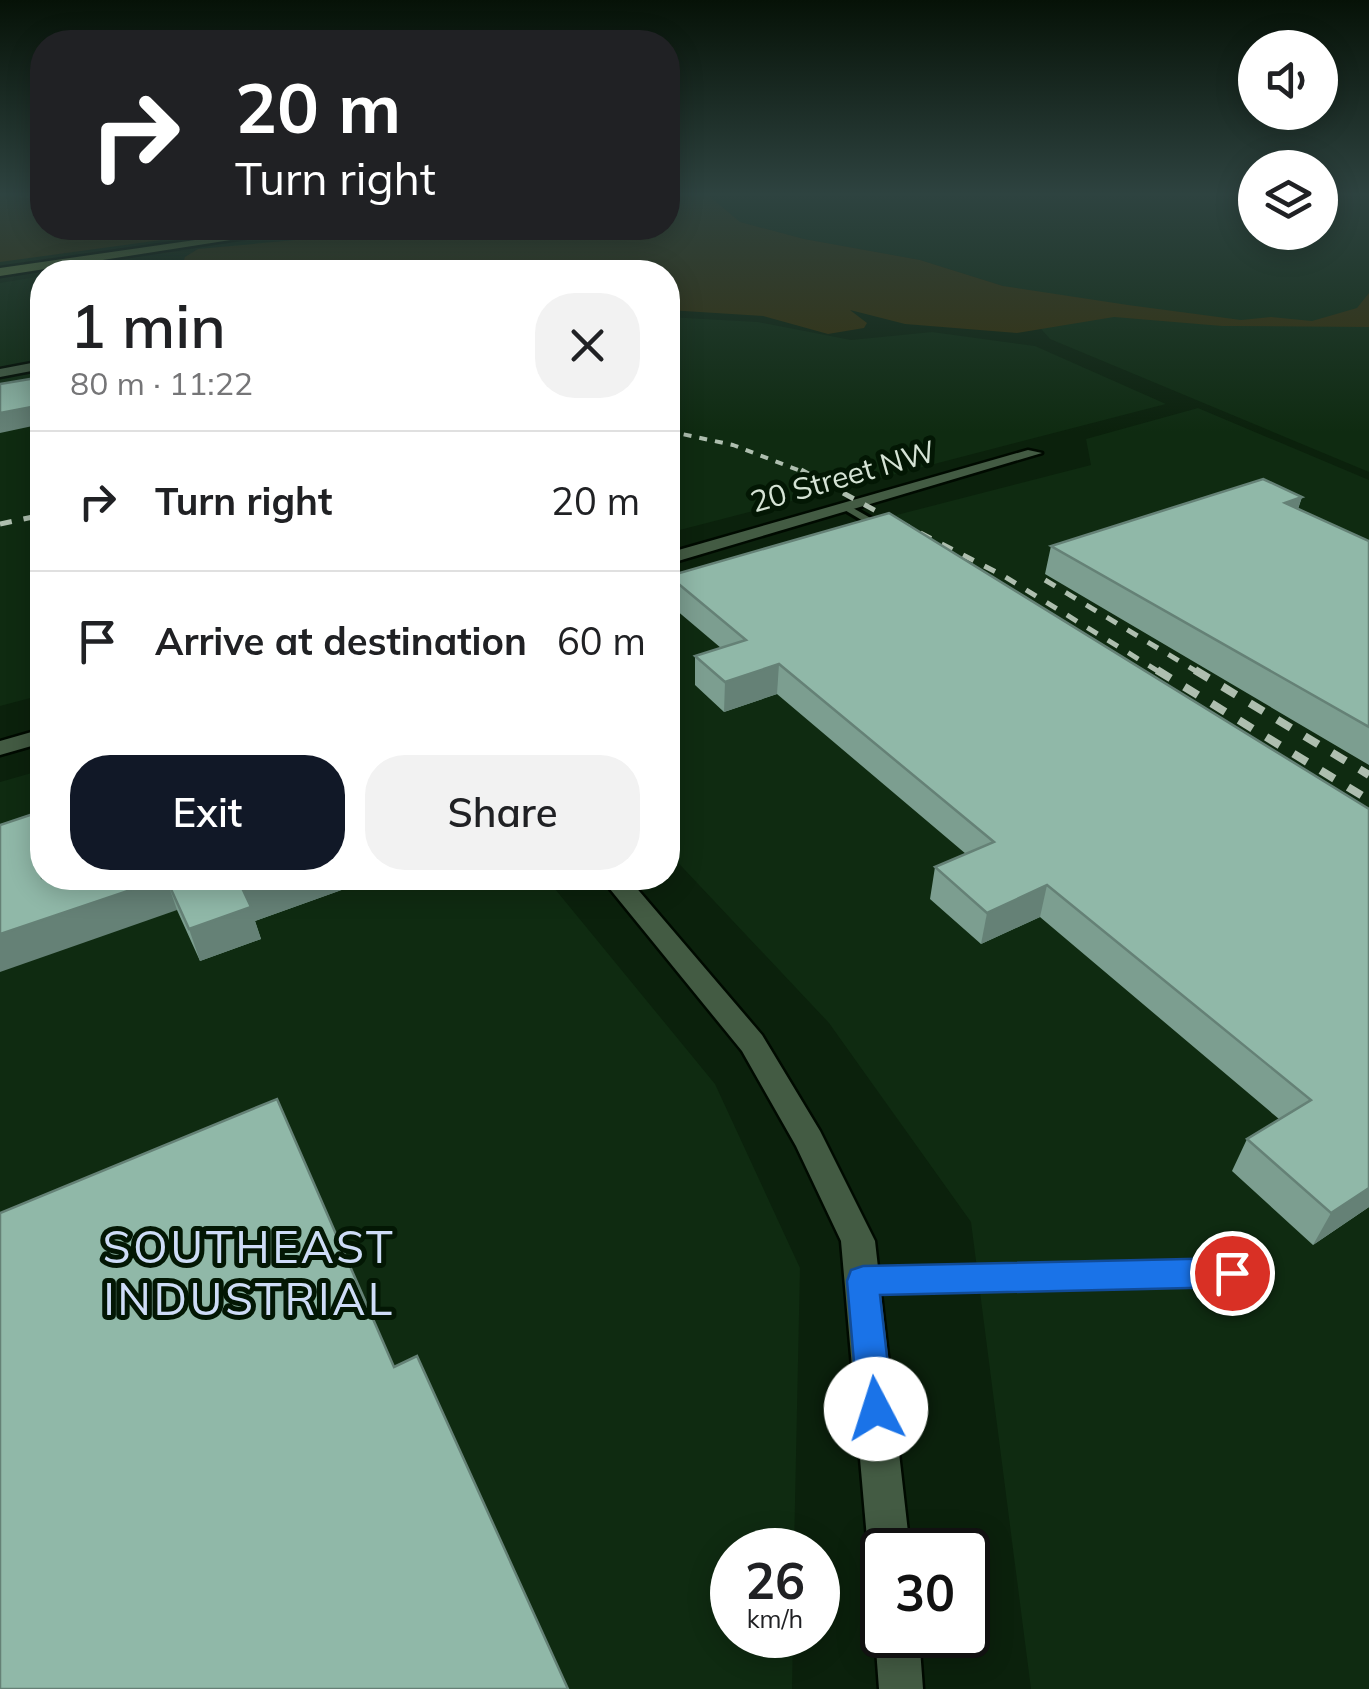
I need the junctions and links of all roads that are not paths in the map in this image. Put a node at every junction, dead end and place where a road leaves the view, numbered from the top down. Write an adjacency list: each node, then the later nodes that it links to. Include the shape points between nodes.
1 (30, 367): 2 (street)
2 (0, 372)
3 (1034, 453): 4 (street, 20 Street NW)
4 (846, 507): 5 (lane); 6 (street, 20 Street NW)
5 (895, 537)
6 (680, 555)
7 (30, 739): 8 (street)
8 (0, 748)
9 (624, 890): 11 (street, via 752,1043 858,1241)
10 (1232, 1273): 11 (lane)
11 (863, 1281): 12 (street)
12 (887, 1528)
13 (899, 1658): 14 (street)
14 (902, 1689)

